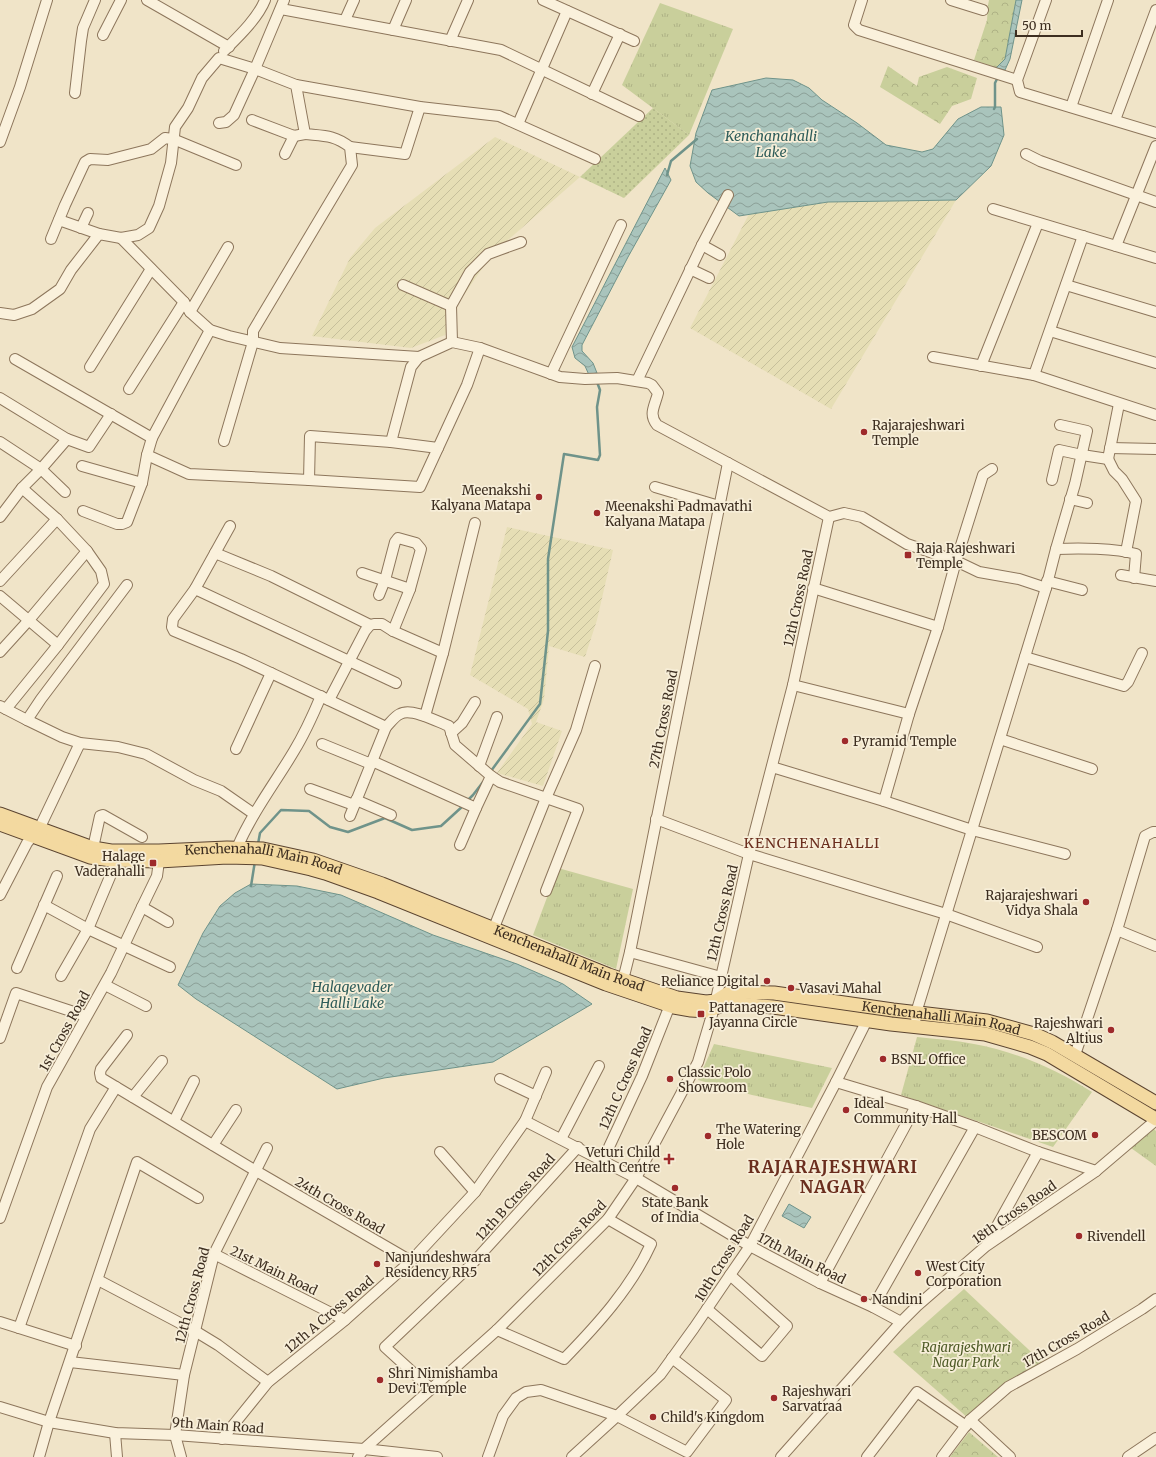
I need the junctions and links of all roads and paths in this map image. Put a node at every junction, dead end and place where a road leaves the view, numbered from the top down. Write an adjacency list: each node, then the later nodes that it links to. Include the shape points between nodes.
1 (47, 0): 43 (street)
2 (95, 0): 30 (street, via 81,41)
3 (121, 0): 21 (street)
4 (147, 0): 24 (street)
5 (265, 0): 24 (street, via 262,8)
6 (354, 0): 18 (street)
7 (406, 0): 19 (street)
8 (468, 0): 22 (street)
9 (543, 0): 17 (street)
10 (862, 0): 28 (street, via 854,25 859,30)
11 (951, 0): 15 (street)
12 (1046, 0): 28 (street)
13 (1108, 0): 33 (street)
14 (282, 4): 18 (street); 26 (street)
15 (983, 10)
16 (1156, 10): 36 (street)
17 (567, 11): 20 (street); 27 (street)
18 (345, 20): 19 (street)
19 (392, 30): 22 (street)
20 (620, 34): 23 (street); 31 (street)
21 (103, 35)
22 (450, 41): 27 (street, via 501,50)
23 (634, 41)
24 (229, 47): 25 (street)
25 (219, 58): 26 (street); 42 (street, via 202,78 188,108 175,127)
26 (255, 69): 29 (street); 37 (street, via 234,115 226,122)
27 (542, 70): 31 (street); 38 (street)
28 (1017, 80): 33 (street, via 1020,92)
29 (296, 85): 32 (street); 40 (street)
30 (75, 93)
31 (592, 94): 34 (street)
32 (420, 107): 38 (street, via 499,116); 45 (street, via 405,154)
33 (1071, 107): 36 (street)
34 (639, 116)
35 (252, 120): 41 (street)
36 (1115, 120): 39 (street)
37 (219, 123)
38 (518, 124): 48 (street)
39 (1156, 133)
40 (305, 134): 41 (street); 45 (street, via 340,139)
41 (294, 136): 46 (street)
42 (173, 139): 49 (street); 55 (street, via 165,138 151,149 108,160 90,159 85,162); 61 (street, via 171,163 159,206 149,228 138,235)
43 (0, 142)
44 (1156, 146): 51 (street)
45 (350, 147): 81 (street, via 352,165 253,331)
46 (285, 154)
47 (1026, 154): 51 (street)
48 (595, 159)
49 (236, 165)
50 (728, 195): 64 (street)
51 (1138, 195): 52 (street); 65 (street)
52 (1156, 202)
53 (993, 210): 56 (street)
54 (88, 213): 58 (street)
55 (59, 220): 58 (street); 62 (street)
56 (1038, 223): 60 (street); 88 (street)
57 (621, 225): 90 (street)
58 (81, 228): 59 (street)
59 (99, 234): 61 (street); 78 (street, via 71,270 60,289 32,309 14,315)
60 (1083, 236): 65 (street); 73 (street)
61 (121, 238): 69 (street)
62 (52, 239)
63 (521, 242): 75 (street, via 488,254 470,272)
64 (702, 245): 67 (street); 70 (street)
65 (1116, 246): 68 (street)
66 (228, 247): 76 (street)
67 (720, 255)
68 (1156, 258)
69 (151, 269): 74 (street); 89 (street)
70 (690, 269): 71 (street); 92 (street)
71 (709, 278)
72 (402, 285): 75 (street)
73 (1066, 285): 77 (street); 80 (street)
74 (184, 302): 76 (street); 93 (street)
75 (451, 306): 82 (street)
76 (190, 312): 79 (street)
77 (1156, 312)
78 (1, 315)
79 (210, 330): 81 (street); 99 (street)
80 (1050, 331): 87 (street); 91 (street)
81 (253, 342): 84 (street, via 286,348); 101 (street)
82 (452, 342): 83 (street); 84 (street)
83 (480, 348): 90 (street); 104 (street)
84 (419, 357): 103 (street, via 411,367)
85 (933, 357): 88 (street)
86 (15, 359): 96 (street)
87 (1156, 363)
88 (981, 366): 91 (street)
89 (90, 367)
90 (551, 374): 92 (street, via 560,377)
91 (1034, 375): 95 (street)
92 (637, 381): 110 (street, via 652,385 658,393 652,414 652,419 657,425)
93 (129, 389)
94 (0, 398): 100 (street)
95 (1119, 404): 97 (street); 105 (street)
96 (111, 414): 99 (street); 100 (street, via 89,446)
97 (1156, 415)
98 (1060, 425): 108 (street, via 1087,431)
99 (152, 438): 107 (street)
100 (67, 439): 112 (street)
101 (224, 441)
102 (0, 442): 112 (street)
103 (391, 442): 104 (street); 114 (street, via 310,436)
104 (438, 448): 114 (street, via 420,487)
105 (1110, 448): 106 (street); 109 (street)
106 (1156, 448)
107 (147, 455): 114 (street, via 188,474); 116 (street)
108 (1082, 455): 109 (street); 115 (street, via 1059,450); 120 (street)
109 (1108, 458): 132 (street, via 1111,467 1136,501)
110 (728, 463): 123 (street, 27th Cross Road); 126 (street)
111 (82, 466): 116 (street)
112 (41, 469): 118 (street); 119 (street)
113 (992, 469): 134 (street, via 983,475)
114 (309, 480)
115 (1052, 480)
116 (142, 483): 124 (street, via 127,522 117,524)
117 (655, 487): 123 (street)
118 (22, 488): 122 (street); 127 (street)
119 (65, 492)
120 (1070, 499): 121 (street); 130 (street)
121 (1087, 503)
122 (4, 505): 125 (street)
123 (718, 506): 189 (street, 27th Cross Road)
124 (83, 511)
125 (0, 516)
126 (830, 517): 134 (street, via 844,513 862,517 906,544); 144 (street, 12th Cross Road)
127 (57, 519): 131 (street); 139 (street)
128 (475, 523): 155 (street)
129 (230, 526): 133 (street)
130 (1056, 549): 132 (street); 142 (street)
131 (87, 551): 149 (street); 153 (street, via 101,571 104,584)
132 (1126, 552): 137 (street, via 1137,555)
133 (215, 553): 143 (street); 150 (street, via 270,576)
134 (956, 561): 142 (street, via 979,572); 151 (street)
135 (362, 572): 138 (street)
136 (1121, 576): 137 (street)
137 (1134, 578): 140 (street)
138 (385, 580): 145 (street); 145 (street, via 398,538 416,543 421,549); 147 (street)
139 (0, 581)
140 (1156, 581)
141 (127, 585): 169 (street)
142 (1047, 585): 146 (street); 157 (street)
143 (195, 588): 158 (street); 160 (street, via 173,619 174,631)
144 (813, 588): 151 (street); 162 (street, 12th Cross Road)
145 (410, 589): 152 (street)
146 (1082, 590)
147 (379, 595)
148 (0, 596): 149 (street)
149 (28, 620): 153 (street); 154 (street)
150 (370, 626): 152 (street, via 378,623); 158 (street)
151 (938, 627): 166 (street)
152 (393, 631): 155 (street)
153 (58, 645): 165 (street)
154 (0, 652)
155 (443, 653): 167 (street)
156 (1142, 653): 157 (street, via 1124,686)
157 (1025, 657): 172 (street)
158 (350, 661): 161 (street); 163 (street)
159 (595, 666): 181 (street, via 576,730)
160 (270, 673): 163 (street); 175 (street)
161 (396, 683)
162 (793, 685): 166 (street); 177 (street, 12th Cross Road)
163 (325, 698): 170 (street); 186 (street)
164 (475, 702): 171 (street, via 462,723)
165 (3, 707): 169 (street)
166 (909, 714): 182 (street)
167 (425, 716): 170 (street, via 409,712 400,713); 171 (street, via 449,726)
168 (497, 717): 179 (street)
169 (27, 720): 173 (street)
170 (386, 727): 176 (street)
171 (451, 733): 179 (street, via 455,745)
172 (1000, 739): 178 (street); 191 (street)
173 (80, 743): 186 (street, via 118,747 146,754 220,791); 192 (street)
174 (322, 744): 176 (street)
175 (236, 749)
176 (371, 762): 183 (street); 184 (street)
177 (772, 767): 182 (street); 198 (street, 12th Cross Road)
178 (1092, 769)
179 (486, 772): 181 (street, via 500,782); 184 (street)
180 (310, 789): 183 (street)
181 (546, 798): 203 (street, via 578,809); 211 (street)
182 (884, 801): 191 (street)
183 (355, 803): 187 (street); 188 (street)
184 (467, 804): 195 (street)
185 (0, 814): 192 (main road, Kenchenahalli Main Road)
186 (254, 814): 197 (street)
187 (391, 815)
188 (350, 816)
189 (656, 820): 198 (street); 215 (street, 27th Cross Road)
190 (0, 824): 192 (main road, Kenchenahalli Main Road)
191 (972, 830): 199 (street); 207 (street)
192 (35, 832): 196 (main road, Kenchenahalli Main Road); 200 (main road, Kenchenahalli Main Road, via 90,857); 204 (street, via 26,843)
193 (1156, 832): 210 (street, via 1145,836)
194 (142, 837): 196 (street, via 103,815 100,816)
195 (460, 845)
196 (93, 848): 197 (main road, Kenchenahalli Main Road, via 111,851)
197 (252, 852): 201 (main road, Kenchenahalli Main Road, via 227,857); 211 (main road, Kenchenahalli Main Road, via 328,864)
198 (749, 854): 207 (street); 219 (street, 12th Cross Road)
199 (1065, 854)
200 (117, 860): 201 (main road, Kenchenahalli Main Road); 209 (street)
201 (159, 861): 206 (street, 1st Cross Road, via 157,876)
202 (57, 876): 205 (street)
203 (546, 891)
204 (0, 895)
205 (44, 905): 209 (street); 217 (street)
206 (142, 907): 208 (street); 212 (street, 1st Cross Road)
207 (946, 914): 214 (street); 225 (street)
208 (168, 922)
209 (88, 929): 212 (street); 218 (street)
210 (1116, 930): 213 (street); 231 (street)
211 (492, 933): 220 (main road, Kenchenahalli Main Road); 223 (main road, Kenchenahalli Main Road, via 606,984)
212 (124, 945): 216 (street); 221 (street, 1st Cross Road)
213 (1156, 946)
214 (1037, 947)
215 (630, 952): 219 (street); 220 (street, 27th Cross Road)
216 (170, 967)
217 (17, 968)
218 (61, 976)
219 (721, 977): 222 (street, 12th Cross Road)
220 (623, 980): 222 (main road, Kenchenahalli Main Road, via 677,998)
221 (105, 985): 224 (street); 226 (street, 1st Cross Road)
222 (715, 1004): 223 (main road, Kenchenahalli Main Road, via 706,1011); 225 (main road, Kenchenahalli Main Road, via 730,992 774,993); 227 (main road, Kenchenahalli Main Road, via 773,1006); 257 (street, 12th Cross Road, via 698,1062)
223 (670, 1005): 254 (street, 12th C Cross Road, via 642,1076)
224 (146, 1006)
225 (916, 1013): 228 (street); 231 (main road, Kenchenahalli Main Road, via 987,1021 1034,1034)
226 (86, 1016): 230 (street, via 16,993); 260 (street, 1st Cross Road, via 47,1087)
227 (867, 1020): 228 (main road, Kenchenahalli Main Road); 237 (street, 10th Cross Road)
228 (916, 1026): 244 (main road, Kenchenahalli Main Road, via 984,1034 1030,1047)
229 (127, 1035): 238 (street, 24th Cross Road, via 101,1068 101,1078)
230 (0, 1038)
231 (1075, 1055): 241 (main road, Kenchenahalli Main Road)
232 (162, 1062): 240 (street)
233 (600, 1066): 248 (street, 12th B Cross Road)
234 (546, 1072): 239 (street, 12th A Cross Road)
235 (500, 1079): 239 (street)
236 (194, 1081): 245 (street)
237 (836, 1082): 242 (street); 262 (street, 10th Cross Road)
238 (116, 1087): 240 (street, 24th Cross Road); 275 (street, via 90,1129)
239 (536, 1096): 246 (street, 12th A Cross Road)
240 (133, 1097): 245 (street, 24th Cross Road)
241 (1156, 1103)
242 (916, 1106): 247 (street); 268 (street)
243 (236, 1110): 249 (street)
244 (1156, 1120): 256 (street, 18th Cross Road)
245 (174, 1121): 249 (street, 24th Cross Road)
246 (525, 1121): 248 (street, 17th Main Road); 258 (street, 12th A Cross Road)
247 (975, 1127): 253 (street); 270 (street)
248 (561, 1139): 251 (street, 17th Main Road)
249 (213, 1145): 255 (street, 24th Cross Road)
250 (267, 1148): 255 (street, 12th Cross Road)
251 (578, 1148): 254 (street, 17th Main Road); 283 (street, 12th B Cross Road, via 471,1265 385,1347)
252 (440, 1152): 258 (street)
253 (1038, 1152): 256 (street); 263 (street)
254 (603, 1160): 257 (street, 17th Main Road)
255 (256, 1171): 264 (street, 12th Cross Road); 265 (street, 24th Cross Road)
256 (1096, 1171): 263 (street, 18th Cross Road)
257 (636, 1178): 261 (street, 12th Cross Road); 262 (street, 17th Main Road)
258 (474, 1192): 265 (street, 12th A Cross Road)
259 (198, 1198): 267 (street, via 137,1162)
260 (0, 1218)
261 (608, 1219): 276 (street, 12th Cross Road); 276 (street, via 651,1244 642,1263 582,1341 564,1359)
262 (750, 1246): 266 (street, 10th Cross Road); 268 (street, 17th Main Road)
263 (986, 1246): 274 (street, 18th Cross Road)
264 (214, 1254): 272 (street, 21st Main Road); 277 (street, 12th Cross Road)
265 (412, 1261): 272 (street, 12th A Cross Road)
266 (730, 1275): 271 (street, 10th Cross Road); 271 (street, via 787,1326 762,1356)
267 (98, 1280): 277 (street); 278 (street)
268 (820, 1283): 270 (street, 17th Main Road)
269 (1156, 1299): 287 (street, 17th Cross Road, via 1077,1350 1008,1387)
270 (873, 1307): 274 (street, 17th Main Road)
271 (707, 1309): 279 (street, 10th Cross Road)
272 (345, 1320): 282 (street, 12th A Cross Road)
273 (0, 1322): 275 (street)
274 (901, 1322): 299 (street, 18th Cross Road)
275 (19, 1328): 278 (street)
276 (497, 1330): 283 (street, 12th Cross Road)
277 (195, 1331): 281 (street, 12th Cross Road); 282 (street, via 218,1344)
278 (76, 1346): 280 (street)
279 (672, 1358): 285 (street, 10th Cross Road, via 660,1375); 285 (street, via 726,1400 687,1452)
280 (70, 1362): 281 (street); 286 (street)
281 (184, 1375): 289 (street, 12th Cross Road)
282 (268, 1382): 290 (street, 12th A Cross Road)
283 (431, 1389): 292 (street, 12th Cross Road)
284 (0, 1407): 286 (street, 9th Main Road)
285 (617, 1416): 297 (street, via 541,1390 526,1392 516,1398 503,1416); 298 (street, 10th Cross Road)
286 (49, 1422): 288 (street, 9th Main Road); 293 (street)
287 (968, 1423): 300 (street, via 917,1392); 301 (street, 17th Cross Road); 302 (street)
288 (115, 1433): 289 (street, 9th Main Road); 294 (street)
289 (176, 1435): 290 (street, 9th Main Road); 295 (street, 12th Cross Road)
290 (222, 1438): 292 (street, 9th Main Road)
291 (1156, 1438): 303 (street)
292 (361, 1453): 296 (street, 9th Main Road)
293 (39, 1457)
294 (117, 1457)
295 (181, 1457)
296 (437, 1457)
297 (488, 1457)
298 (572, 1457)
299 (780, 1457)
300 (867, 1457)
301 (942, 1457)
302 (1010, 1457)
303 (1128, 1457)

